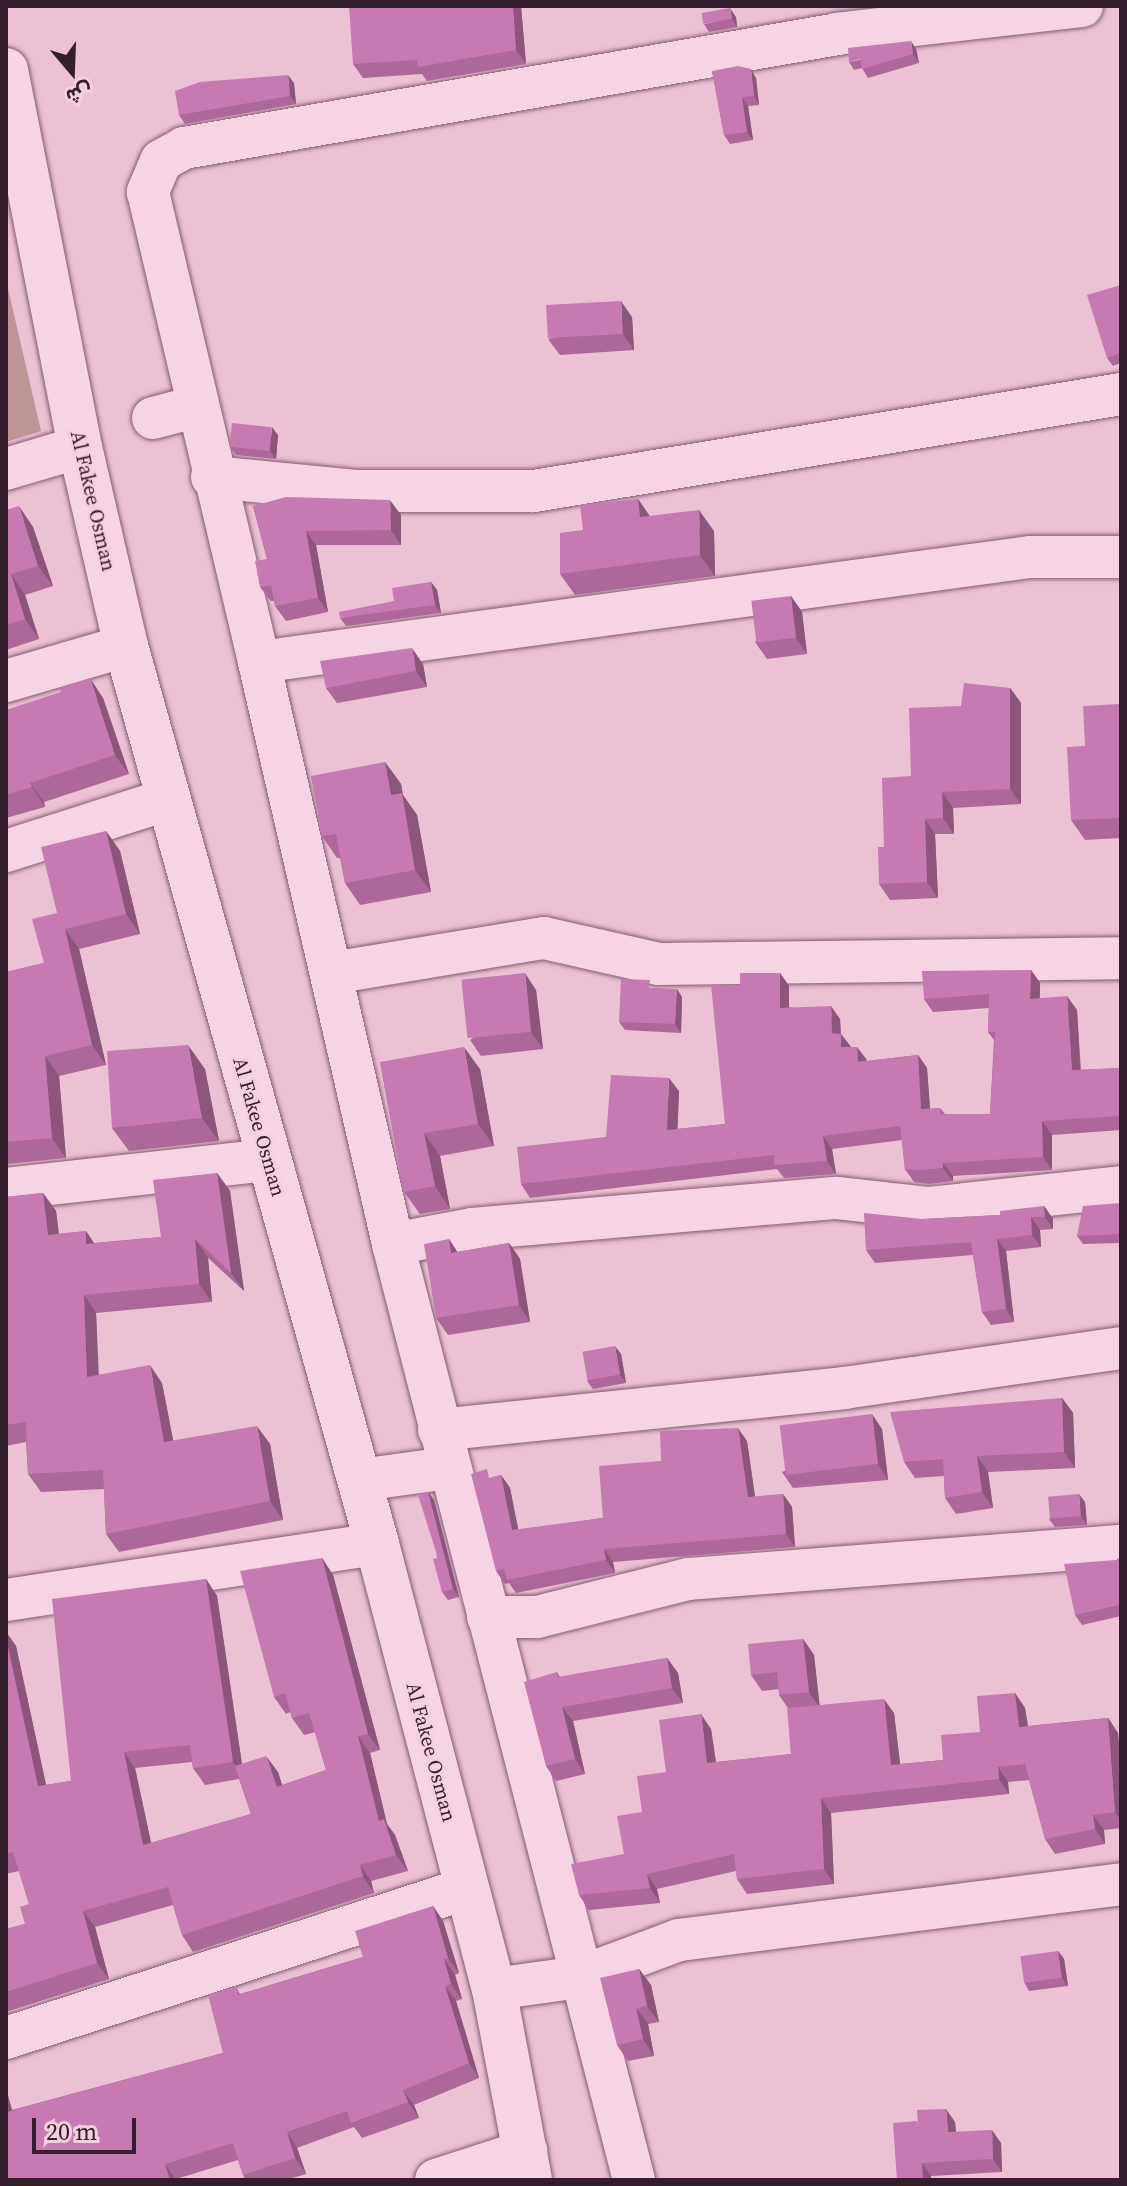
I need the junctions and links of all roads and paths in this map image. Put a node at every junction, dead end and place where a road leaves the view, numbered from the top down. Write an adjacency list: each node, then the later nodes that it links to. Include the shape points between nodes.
1 (1082, 6): 4 (street, via 838,34 184,148 161,161 148,192)
2 (6, 70): 6 (street, Al Fakee Osman)
3 (1121, 394): 8 (street, via 534,491 358,491)
4 (195, 407): 5 (street); 8 (street)
5 (153, 418)
6 (80, 447): 7 (street); 10 (street, Al Fakee Osman)
7 (6, 469)
8 (212, 477): 11 (street)
9 (1121, 557): 11 (street, via 1030,557)
10 (126, 646): 12 (street); 13 (street, Al Fakee Osman)
11 (259, 662): 16 (street)
12 (6, 681)
13 (166, 800): 14 (street); 17 (street, Al Fakee Osman)
14 (6, 851)
15 (1121, 958): 16 (street, via 659,964 544,938)
16 (332, 973): 20 (street)
17 (268, 1160): 19 (street); 23 (street, Al Fakee Osman)
18 (1121, 1187): 20 (street, via 929,1208 837,1198 806,1200 472,1229)
19 (6, 1189)
20 (393, 1244): 22 (street)
21 (1121, 1348): 22 (street)
22 (444, 1449): 23 (street); 27 (street)
23 (360, 1480): 24 (street, Al Fakee Osman)
24 (377, 1544): 26 (street); 29 (street, Al Fakee Osman)
25 (1121, 1546): 27 (street, via 688,1579 537,1617)
26 (6, 1600)
27 (488, 1617): 30 (street)
28 (1121, 1884): 30 (street, via 679,1940)
29 (467, 1888): 31 (street, Al Fakee Osman); 32 (street)
30 (580, 1977): 31 (street); 35 (street)
31 (494, 1989): 33 (street, Al Fakee Osman)
32 (6, 2038)
33 (528, 2166): 34 (street)
34 (436, 2180)
35 (634, 2180)

